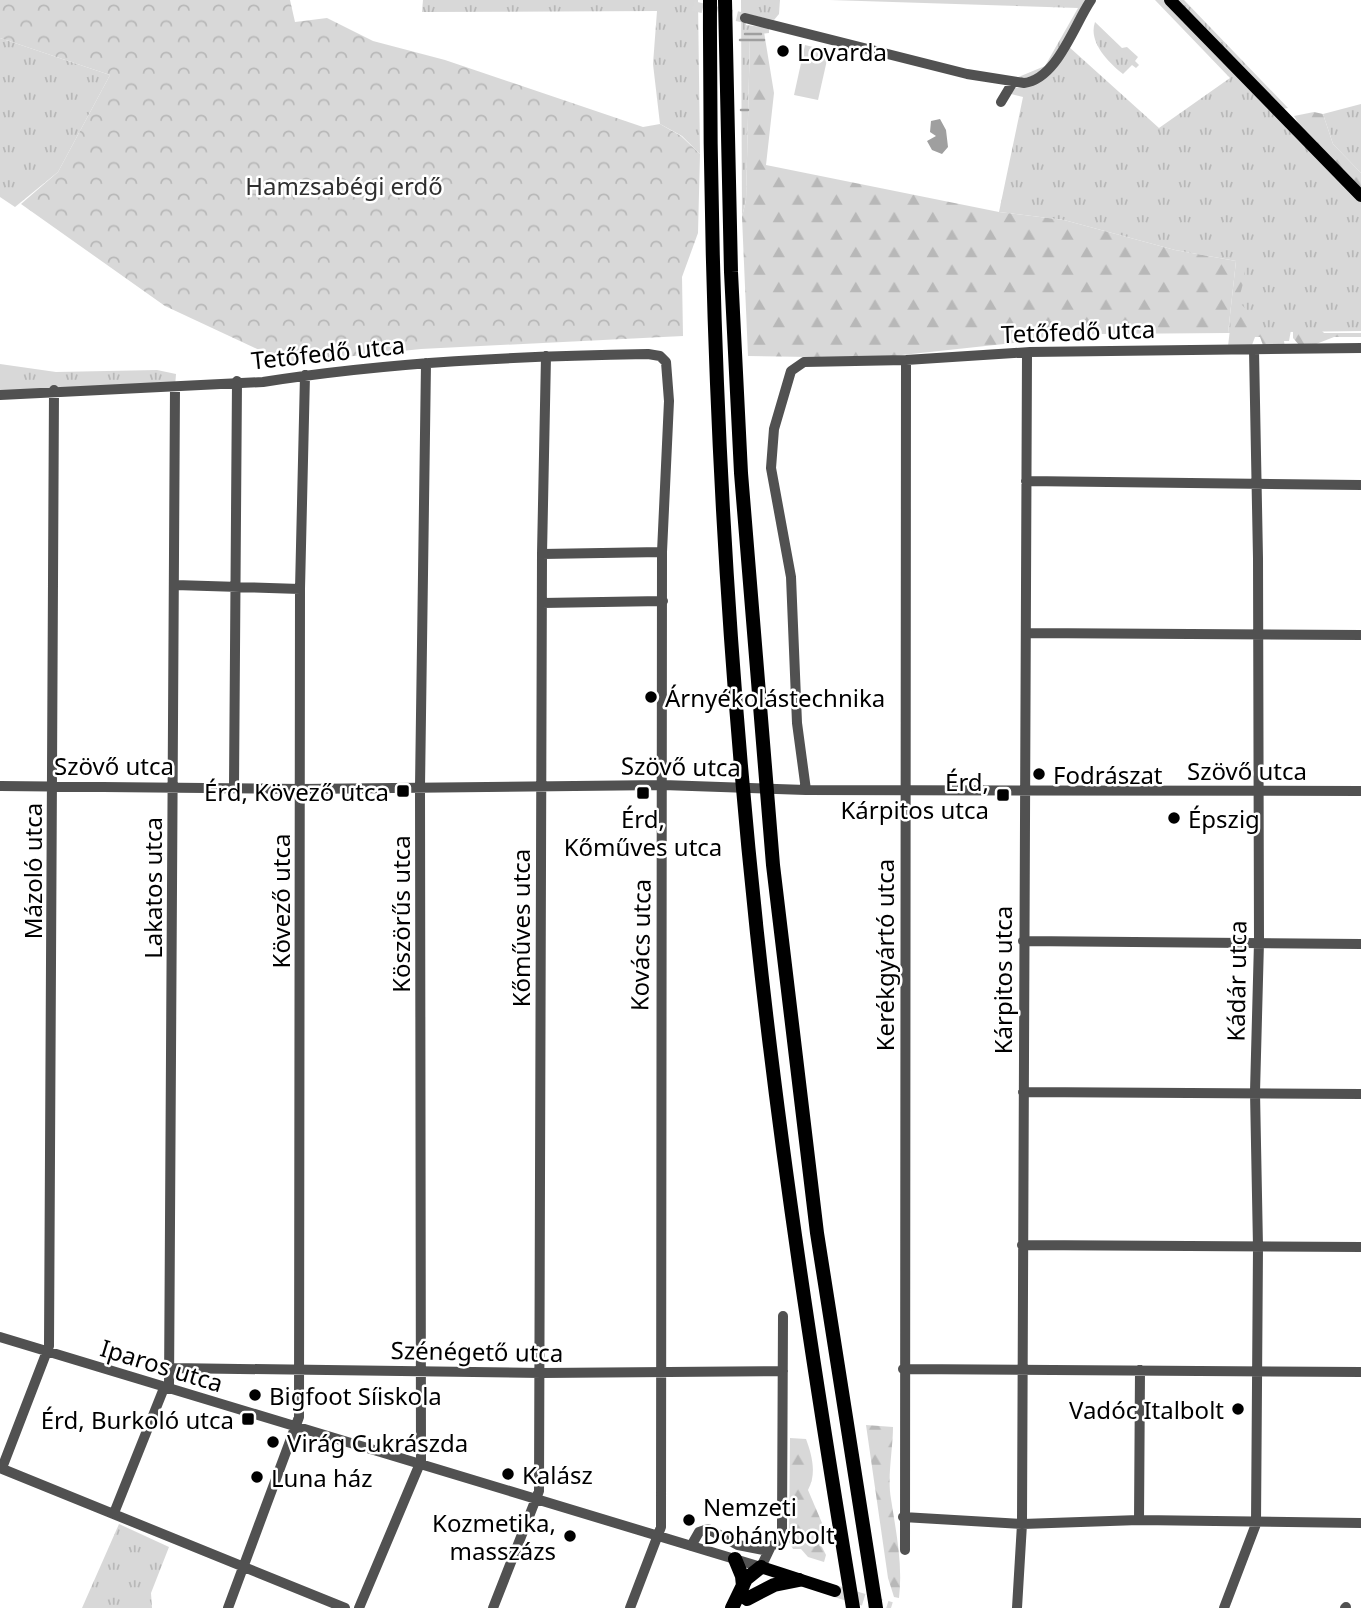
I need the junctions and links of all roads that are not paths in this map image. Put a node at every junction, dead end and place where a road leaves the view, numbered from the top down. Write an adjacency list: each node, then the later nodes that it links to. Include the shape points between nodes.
1 (710, 0): 87 (highway, via 709,152 722,478 757,925 792,1206)
2 (724, 0): 6 (highway)
3 (734, 0): 6 (highway)
4 (1091, 0): 7 (street, via 1050,70 1032,82)
5 (1170, 0): 9 (main road)
6 (734, 23): 7 (street); 93 (highway, via 729,96 731,272 741,480 772,865 817,1233)
7 (1013, 82): 8 (street)
8 (1001, 102)
9 (1361, 196)
10 (1361, 348): 11 (street, Tetőfedő utca)
11 (1254, 350): 12 (street, Tetőfedő utca); 23 (street, Kádár utca)
12 (1027, 352): 15 (street, Tetőfedő utca); 22 (street, Kárpitos utca)
13 (546, 356): 14 (street, Tetőfedő utca); 16 (street, Tetőfedő utca); 26 (street, Kőműves utca)
14 (660, 356): 25 (street, Kovács utca, via 668,368 669,401)
15 (906, 360): 43 (street, Tetőfedő utca, via 796,365 775,429 771,468 791,577 797,723); 44 (street, Kerékgyártó utca)
16 (426, 363): 17 (street, Tetőfedő utca); 41 (street, Köszörűs utca)
17 (305, 375): 18 (street, Tetőfedő utca); 29 (street, Kövező utca)
18 (237, 381): 19 (street, Tetőfedő utca); 28 (street)
19 (175, 387): 20 (street, Tetőfedő utca); 27 (street, Lakatos utca)
20 (54, 390): 21 (street, Tetőfedő utca); 35 (street, Mázoló utca)
21 (0, 395)
22 (1026, 481): 23 (street); 32 (street, Kárpitos utca)
23 (1256, 484): 24 (street); 33 (street, Kádár utca)
24 (1361, 485)
25 (662, 552): 26 (street); 30 (street, Kovács utca)
26 (542, 554): 31 (street, Kőműves utca)
27 (176, 585): 28 (street); 36 (street, Lakatos utca)
28 (237, 585): 29 (street); 40 (street)
29 (300, 589): 42 (street, Kövező utca)
30 (663, 601): 31 (street); 38 (street, Kovács utca)
31 (542, 603): 37 (street, Kőműves utca)
32 (1026, 634): 33 (street); 45 (street, Kárpitos utca)
33 (1258, 635): 34 (street); 46 (street, Kádár utca)
34 (1361, 635)
35 (53, 785): 36 (street, Szövő utca); 39 (street, Szövő utca); 59 (street, Mázoló utca)
36 (173, 785): 40 (street, Szövő utca); 60 (street, Lakatos utca)
37 (541, 785): 38 (street, Szövő utca); 41 (street, Szövő utca); 70 (street, Kőműves utca)
38 (663, 785): 43 (street, Szövő utca); 67 (street, Kovács utca)
39 (0, 786)
40 (234, 786): 42 (street, Szövő utca)
41 (421, 786): 42 (street, Szövő utca); 66 (street, Köszörűs utca)
42 (301, 789): 65 (street, Kövező utca)
43 (806, 790): 44 (street, Szövő utca)
44 (905, 790): 45 (street, Szövő utca); 61 (street, Kerékgyártó utca)
45 (1024, 790): 46 (street, Szövő utca); 48 (street, Kárpitos utca)
46 (1257, 790): 47 (street, Szövő utca); 49 (street, Kádár utca)
47 (1361, 791)
48 (1023, 941): 49 (street); 51 (street, Kárpitos utca)
49 (1259, 942): 50 (street); 52 (street, Kádár utca)
50 (1361, 944)
51 (1023, 1092): 52 (street); 54 (street, Kárpitos utca)
52 (1255, 1093): 53 (street); 55 (street, Kádár utca)
53 (1361, 1094)
54 (1022, 1245): 55 (street); 62 (street, Kárpitos utca)
55 (1258, 1247): 56 (street); 64 (street, Kádár utca)
56 (1361, 1247)
57 (783, 1316): 68 (street)
58 (0, 1337): 59 (street, Iparos utca)
59 (48, 1353): 71 (street, Iparos utca); 74 (street)
60 (171, 1367): 65 (street, Szénégető utca); 71 (street, Lakatos utca)
61 (904, 1369): 62 (street); 77 (street, Kerékgyártó utca)
62 (1022, 1370): 63 (street); 80 (street, Kárpitos utca)
63 (1140, 1370): 64 (street); 78 (street)
64 (1258, 1370): 69 (street); 81 (street, Kádár utca)
65 (301, 1371): 66 (street, Szénégető utca); 72 (street, Kövező utca)
66 (421, 1371): 70 (street, Szénégető utca); 73 (street, Köszörűs utca)
67 (662, 1371): 68 (street, Szénégető utca); 70 (street, Szénégető utca); 82 (street, Kovács utca)
68 (783, 1371): 85 (street, via 782,1529 780,1542)
69 (1361, 1372)
70 (541, 1373): 75 (street, Kőműves utca)
71 (167, 1389): 72 (street, Iparos utca); 76 (street, Lakatos utca)
72 (297, 1427): 73 (street, Iparos utca); 89 (street, Kövező utca)
73 (420, 1465): 75 (street, Iparos utca); 96 (street)
74 (1, 1468): 76 (street)
75 (537, 1500): 82 (street, Iparos utca); 97 (street)
76 (114, 1513): 89 (street)
77 (903, 1517): 80 (street); 84 (street, Kerékgyártó utca)
78 (1139, 1520): 80 (street); 81 (street)
79 (1361, 1523): 81 (street)
80 (1022, 1524): 102 (street, Kárpitos utca)
81 (1256, 1524): 103 (street, Kádár utca)
82 (659, 1538): 83 (street, Iparos utca); 98 (street)
83 (691, 1546): 85 (street, via 699,1532 708,1530 738,1545); 86 (street, Iparos utca)
84 (905, 1550)
85 (768, 1551): 88 (street)
86 (735, 1559): 88 (street, Iparos utca); 92 (highway, via 743,1577)
87 (845, 1559): 100 (highway); 101 (highway)
88 (761, 1567): 90 (main road, Iparos utca); 92 (highway, via 757,1584)
89 (244, 1568): 94 (street, Kövező utca); 95 (street)
90 (799, 1580): 91 (main road, Iparos utca); 92 (highway)
91 (835, 1591)
92 (744, 1598): 99 (highway)
93 (876, 1604)
94 (228, 1608)
95 (345, 1608)
96 (359, 1608)
97 (493, 1608)
98 (630, 1608)
99 (732, 1608)
100 (846, 1608)
101 (853, 1608)
102 (1017, 1608)
103 (1224, 1608)

